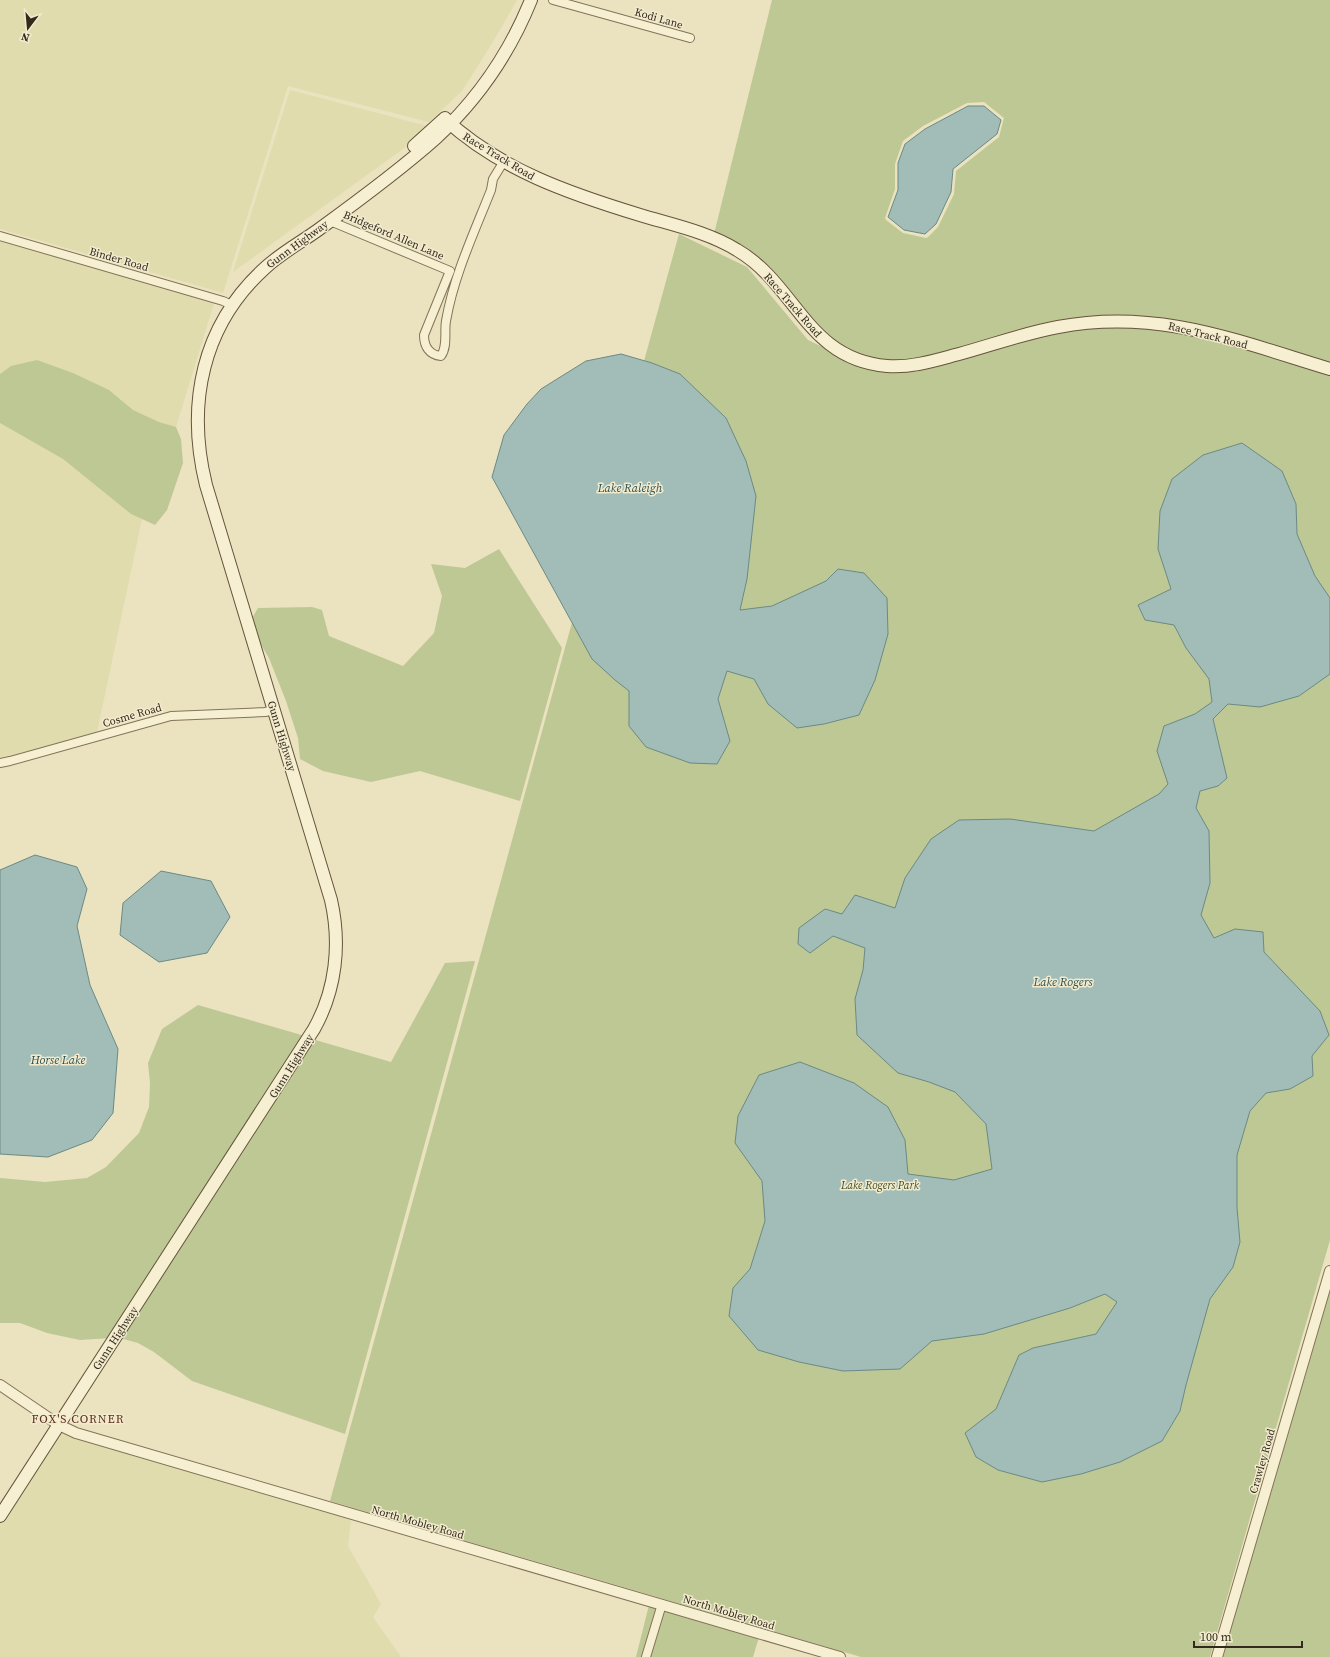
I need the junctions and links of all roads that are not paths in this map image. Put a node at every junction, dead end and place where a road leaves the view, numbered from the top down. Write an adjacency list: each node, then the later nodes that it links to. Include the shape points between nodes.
1 (523, 0): 5 (main road, via 488,64)
2 (531, 0): 5 (main road, Gunn Highway, via 500,60 473,98)
3 (553, 0): 4 (street, Kodi Lane)
4 (690, 38)
5 (447, 121): 6 (main road, Race Track Road); 7 (main road, Gunn Highway, via 410,160); 9 (main road)
6 (504, 161): 7 (street, Bridgeford Allen Lane, via 494,179 462,260 450,301 444,352 441,356 431,353 424,344 424,335 450,271); 11 (main road, Race Track Road, via 567,192 702,234 730,246 750,258 768,274 819,336 844,353 875,364 899,366 926,362 1059,327 1124,321 1192,329)
7 (330, 221): 9 (main road, Gunn Highway)
8 (0, 236): 10 (street, Binder Road, via 223,301)
9 (281, 254): 10 (main road, Gunn Highway, via 256,276)
10 (232, 306): 12 (main road, Gunn Highway, via 217,333 203,370 198,407 198,448 206,485)
11 (1330, 369)
12 (274, 710): 13 (street, Cosme Road, via 171,716); 16 (main road, Gunn Highway, via 333,909 336,951 329,994 310,1035)
13 (0, 763)
14 (1330, 1271): 21 (street, Crawley Road)
15 (0, 1385): 16 (street, North Mobley Road)
16 (59, 1425): 17 (main road, Gunn Highway); 18 (street, North Mobley Road, via 76,1433)
17 (0, 1516)
18 (662, 1604): 19 (street); 20 (street, North Mobley Road)
19 (646, 1657)
20 (840, 1657)
21 (1217, 1657)

